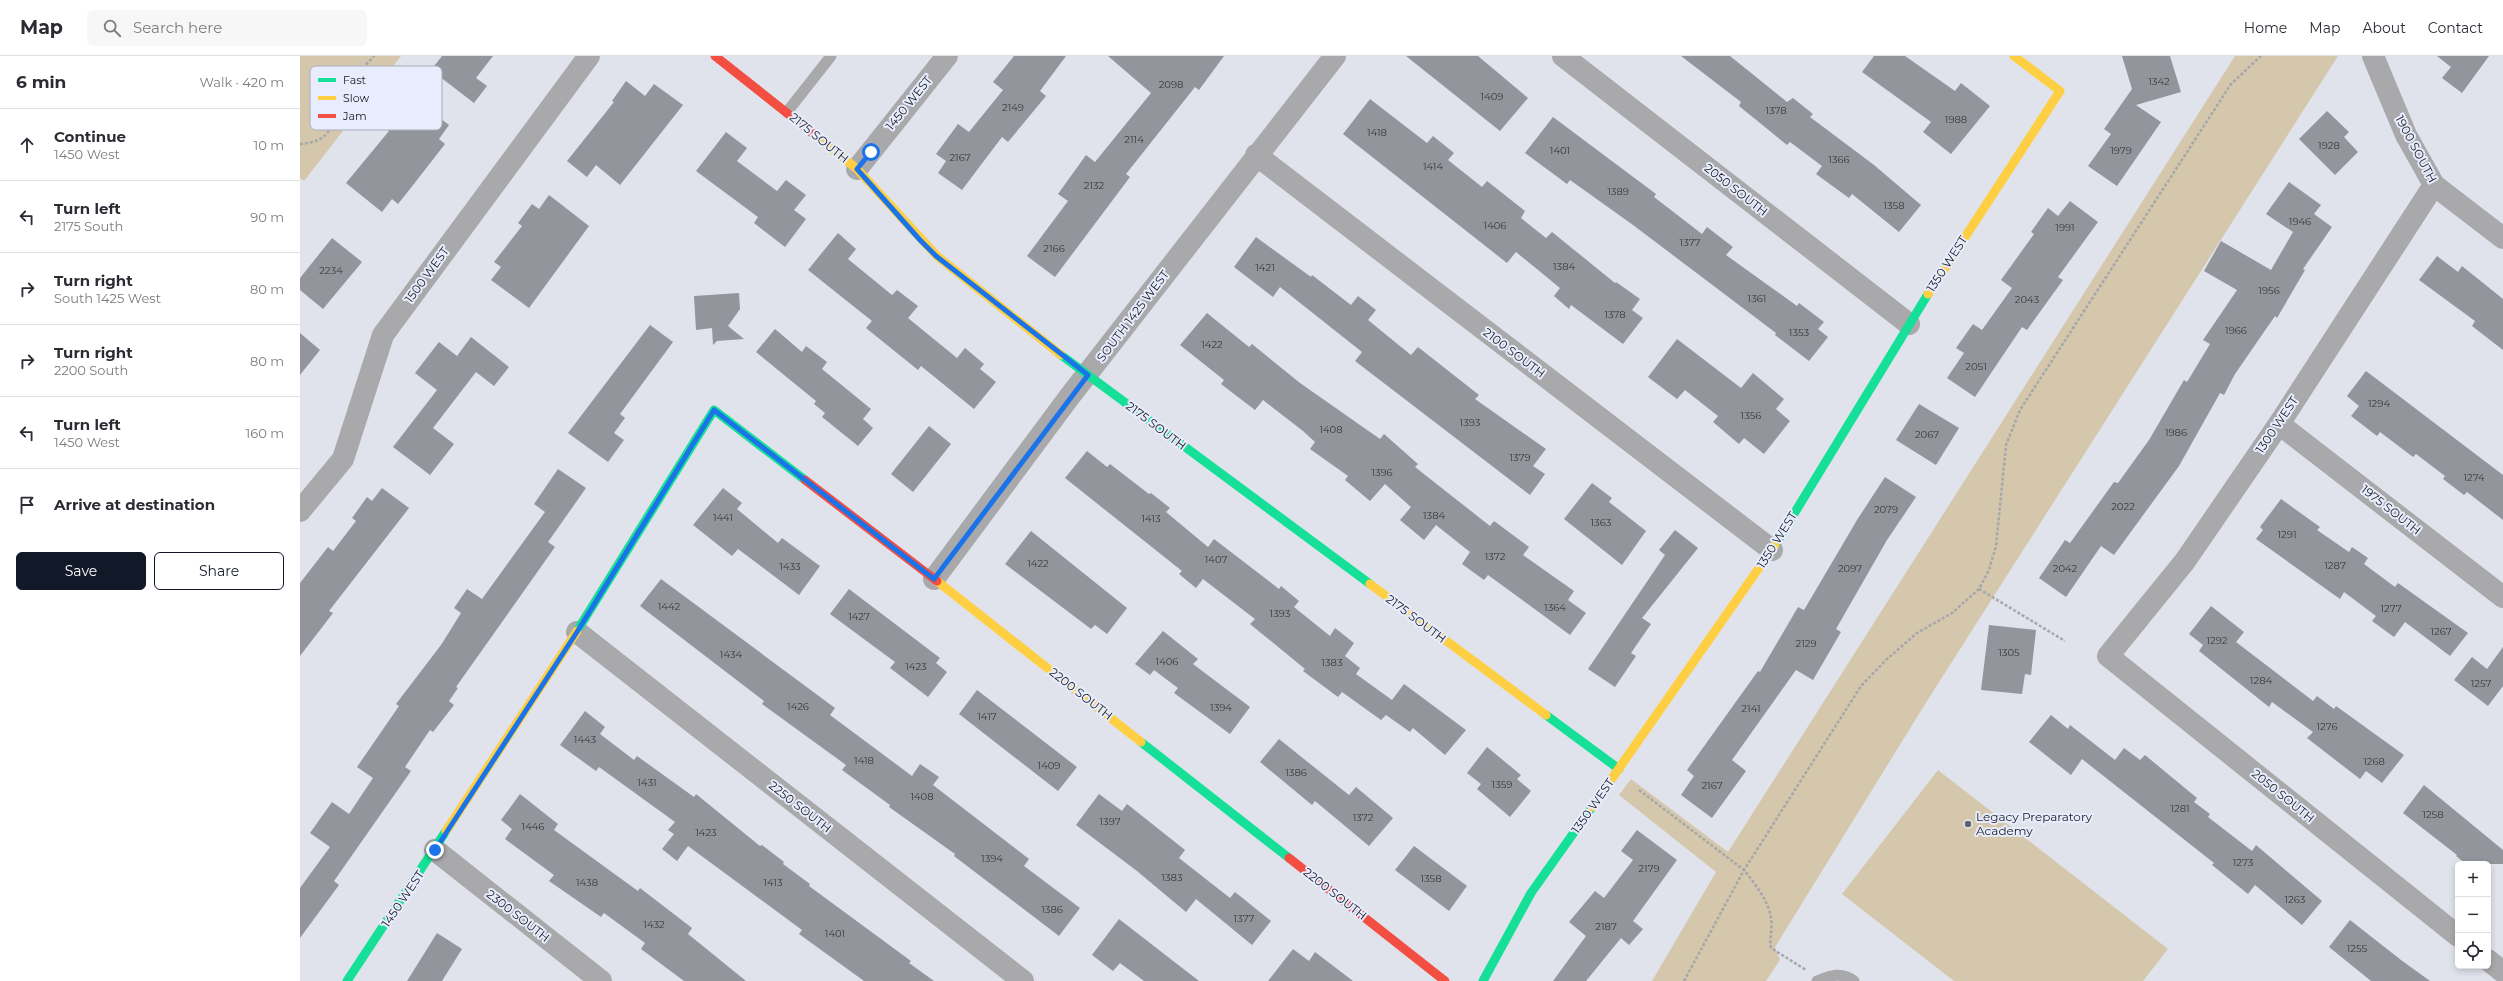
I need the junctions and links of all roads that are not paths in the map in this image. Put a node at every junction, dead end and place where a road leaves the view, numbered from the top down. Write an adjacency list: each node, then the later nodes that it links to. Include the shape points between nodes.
1 (589, 56): 18 (street, 1500 WEST, via 383,335 343,459)
2 (715, 56): 9 (street, 2175 SOUTH)
3 (831, 56): 9 (lane)
4 (947, 56): 11 (street, 1450 WEST)
5 (1335, 56): 10 (street, SOUTH 1425 WEST)
6 (1563, 56): 14 (street, 2050 SOUTH)
7 (2014, 56): 14 (street, 1350 WEST, via 2060,91)
8 (2373, 56): 12 (street, 1900 SOUTH, via 2406,135)
9 (787, 112): 11 (street, 2175 SOUTH)
10 (1256, 156): 15 (street, SOUTH 1425 WEST); 19 (street, 2100 SOUTH)
11 (857, 169): 15 (street, 2175 SOUTH, via 936,256)
12 (2434, 185): 13 (street, 1900 SOUTH); 17 (street, 1300 WEST)
13 (2503, 238)
14 (1909, 324): 19 (street, 1350 WEST)
15 (1088, 375): 20 (street, SOUTH 1425 WEST); 24 (street, 2175 SOUTH)
16 (714, 410): 20 (street, 2200 SOUTH); 22 (street, 1450 WEST)
17 (2279, 424): 21 (street, 1975 SOUTH); 23 (street, 1300 WEST, via 2185,560)
18 (300, 511)
19 (1772, 550): 24 (street, 1350 WEST)
20 (934, 579): 32 (street, 2200 SOUTH)
21 (2503, 597)
22 (577, 632): 25 (street, 1450 WEST); 31 (street, 2250 SOUTH)
23 (2108, 656): 26 (street, 2050 SOUTH)
24 (1619, 769): 33 (street, 1350 WEST, via 1531,893)
25 (435, 850): 29 (street, 1450 WEST); 30 (street, 2300 SOUTH)
26 (2455, 934)
27 (2491, 962): 28 (street)
28 (2503, 972)
29 (347, 981)
30 (601, 981)
31 (1023, 981)
32 (1445, 981)
33 (1483, 981)
34 (1817, 981): 35 (lane, via 1833,974)
35 (1854, 981)

